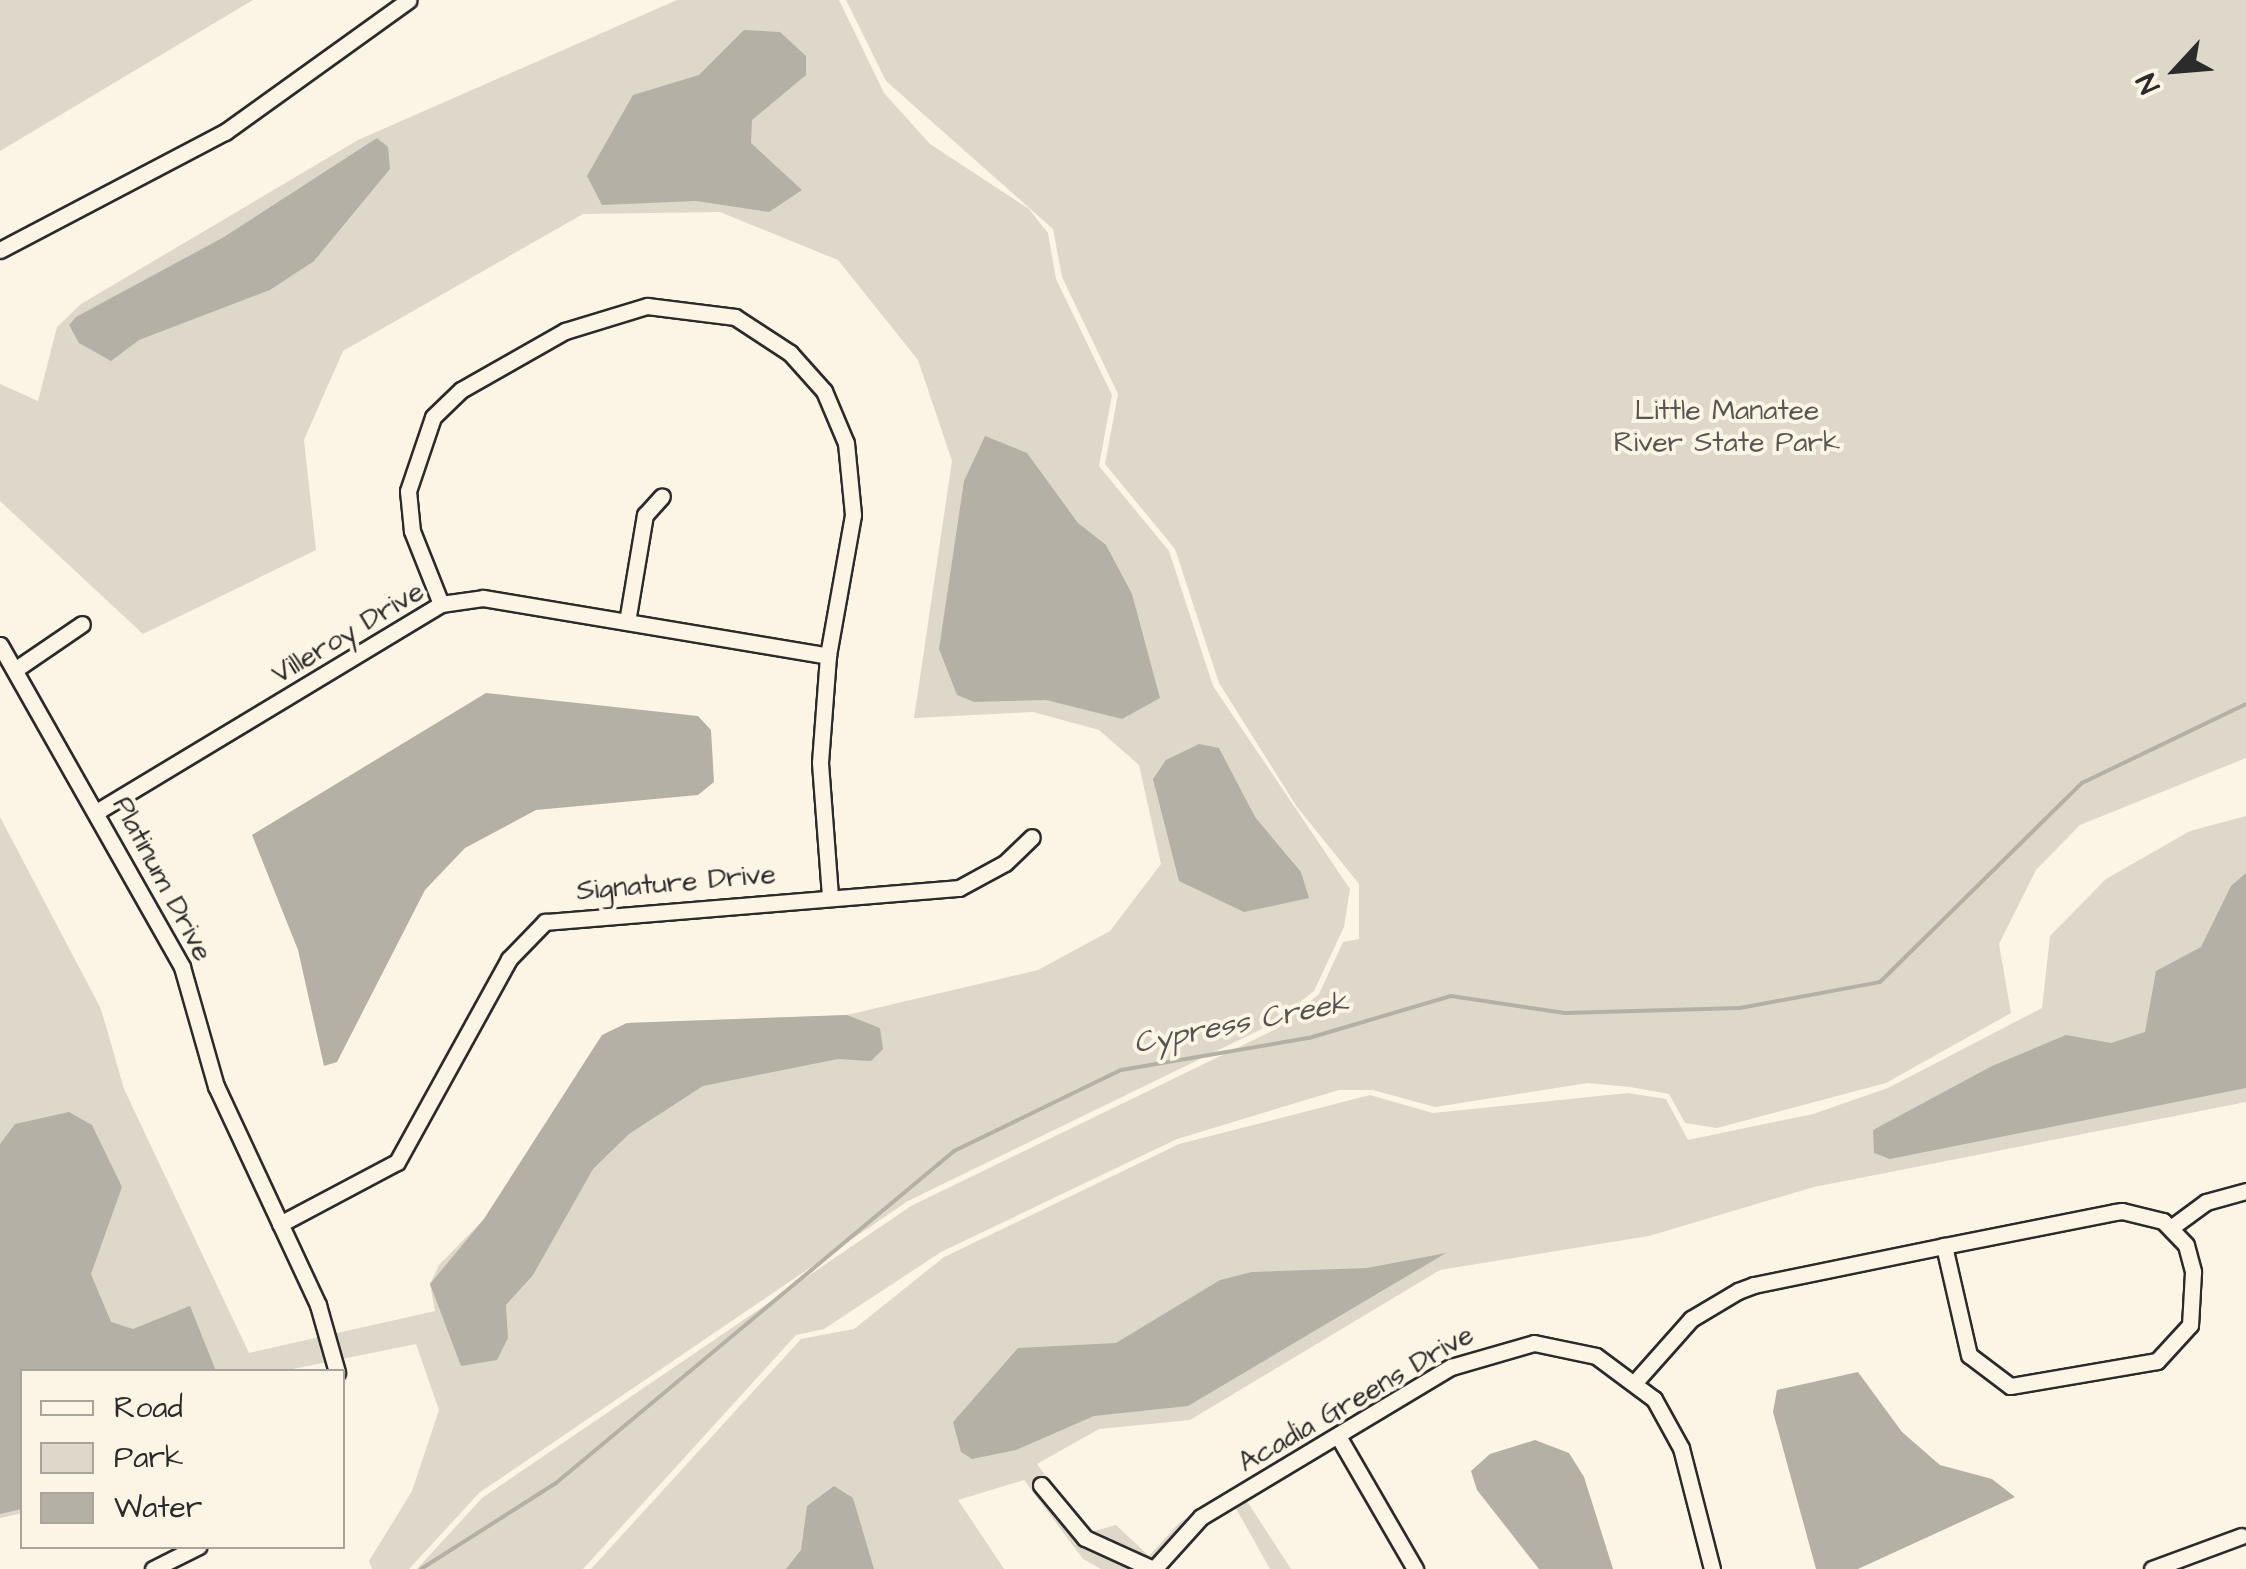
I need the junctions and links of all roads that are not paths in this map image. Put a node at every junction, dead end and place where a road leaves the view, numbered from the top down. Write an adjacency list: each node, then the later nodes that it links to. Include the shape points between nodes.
1 (409, 0): 2 (street, via 225,132)
2 (0, 250)
3 (662, 496): 5 (street, via 644,515)
4 (441, 604): 5 (street, Villeroy Drive, via 483,598); 8 (street, via 412,532 408,491 433,418 461,390 565,330 646,306 691,308 735,318 790,353 824,391 846,443 853,515); 10 (street, Villeroy Drive)
5 (627, 622): 8 (street, Villeroy Drive)
6 (82, 624): 9 (street)
7 (0, 645): 9 (street, Platinum Drive)
8 (828, 656): 12 (street, via 820,764)
9 (19, 667): 10 (street, Platinum Drive)
10 (98, 811): 14 (street, Platinum Drive, via 186,975 216,1086)
11 (1032, 836): 12 (street, Signature Drive, via 1005,864 959,888)
12 (830, 896): 14 (street, Signature Drive, via 545,922 508,959 397,1162)
13 (2246, 1192): 15 (street, via 2206,1202)
14 (280, 1224): 17 (street, Platinum Drive, via 318,1304)
15 (2172, 1227): 16 (street, via 2122,1210); 16 (street, via 2194,1272 2192,1315 2180,1343 2157,1361 2029,1388 1992,1379 1969,1355)
16 (1944, 1246): 18 (street, via 1724,1297 1682,1327)
17 (336, 1369)
18 (1636, 1381): 19 (street, Acadia Greens Drive, via 1572,1347 1504,1346 1451,1367); 26 (street, Acadia Greens Drive, via 1676,1433)
19 (1338, 1436): 24 (street, Acadia Greens Drive, via 1187,1526); 25 (street)
20 (1040, 1485): 24 (street, via 1085,1538)
21 (2241, 1536): 27 (street)
22 (192, 1549): 23 (street)
23 (152, 1569)
24 (1154, 1569)
25 (1414, 1569)
26 (1712, 1569)
27 (2152, 1569)

